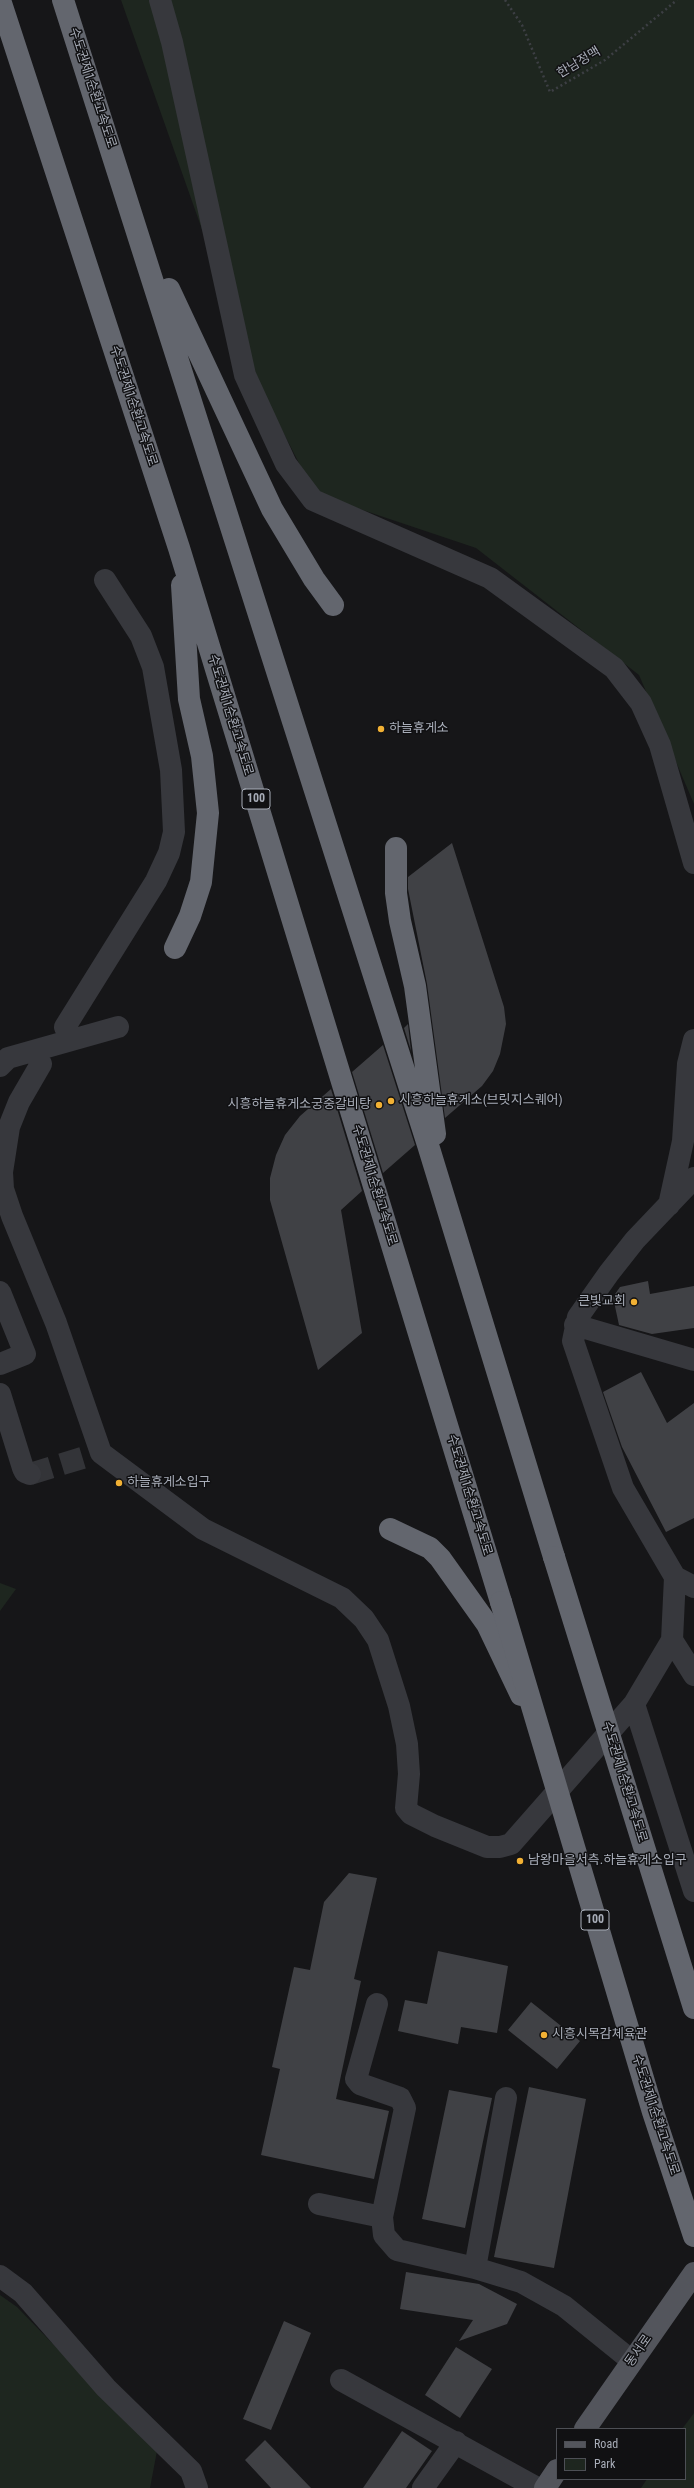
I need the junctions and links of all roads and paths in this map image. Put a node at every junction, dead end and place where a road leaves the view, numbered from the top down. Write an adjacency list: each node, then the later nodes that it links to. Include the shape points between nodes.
1 (0, 0): 7 (highway, 수도권제1순환고속도로 / 100)
2 (63, 0): 6 (highway, 수도권제1순환고속도로)
3 (160, 0): 11 (street, via 172,42 245,375 286,464 313,500 490,578 614,668 642,703 660,745)
4 (505, 0): 5 (path, 한남정맥, via 522,25 550,92 605,60)
5 (677, 0)
6 (128, 197): 9 (highway, via 206,373 272,509 314,579); 19 (highway, 수도권제1순환고속도로)
7 (180, 548): 12 (highway, via 189,699 202,756 208,813 201,882 190,916); 33 (highway, 수도권제1순환고속도로 / 100, bridge)
8 (104, 580): 13 (street, via 141,636 153,667 171,770 174,832 156,881)
9 (333, 605)
10 (396, 848): 19 (highway, via 396,893 415,986)
11 (694, 863)
12 (175, 948)
13 (65, 1027)
14 (118, 1027): 17 (street, via 8,1058)
15 (694, 1040): 20 (street, via 688,1064 683,1141)
16 (42, 1064): 32 (street, via 19,1102 9,1127 2,1172 3,1189 56,1323 97,1454 203,1529 342,1598 364,1619 378,1640 399,1706 407,1744 409,1774 406,1808 411,1814 487,1847 500,1848 511,1844)
17 (0, 1066)
18 (694, 1178): 20 (street)
19 (444, 1198): 36 (highway, 수도권제1순환고속도로, bridge)
20 (669, 1205): 22 (street, via 635,1240)
21 (0, 1292): 24 (street, via 25,1354)
22 (574, 1325): 23 (street); 28 (street, via 573,1341 623,1488)
23 (694, 1360)
24 (0, 1364)
25 (0, 1394): 26 (street, via 22,1468)
26 (30, 1474)
27 (390, 1529): 33 (highway, via 415,1540 435,1553 452,1572 487,1624 512,1674)
28 (675, 1577): 29 (street); 30 (street)
29 (694, 1587)
30 (672, 1640): 31 (street); 32 (street)
31 (694, 1675)
32 (634, 1704): 34 (street)
33 (546, 1756): 40 (highway, 수도권제1순환고속도로 / 100, bridge, via 653,2112)
34 (694, 1891)
35 (377, 2004): 39 (street, via 356,2079 360,2084 400,2098 405,2108)
36 (694, 2008)
37 (506, 2098): 41 (street)
38 (319, 2204): 39 (street)
39 (382, 2217): 41 (street, via 384,2235 397,2250)
40 (694, 2236)
41 (475, 2268): 44 (street, via 521,2282 564,2306)
42 (694, 2273): 44 (main road, 동서로)
43 (0, 2276): 49 (street, via 23,2293 106,2388 190,2471)
44 (632, 2361): 46 (main road, 동서로)
45 (341, 2380): 47 (street)
46 (586, 2428)
47 (456, 2442): 50 (street); 51 (street)
48 (556, 2472): 52 (main road)
49 (197, 2488)
50 (423, 2488)
51 (537, 2488)
52 (545, 2488)

